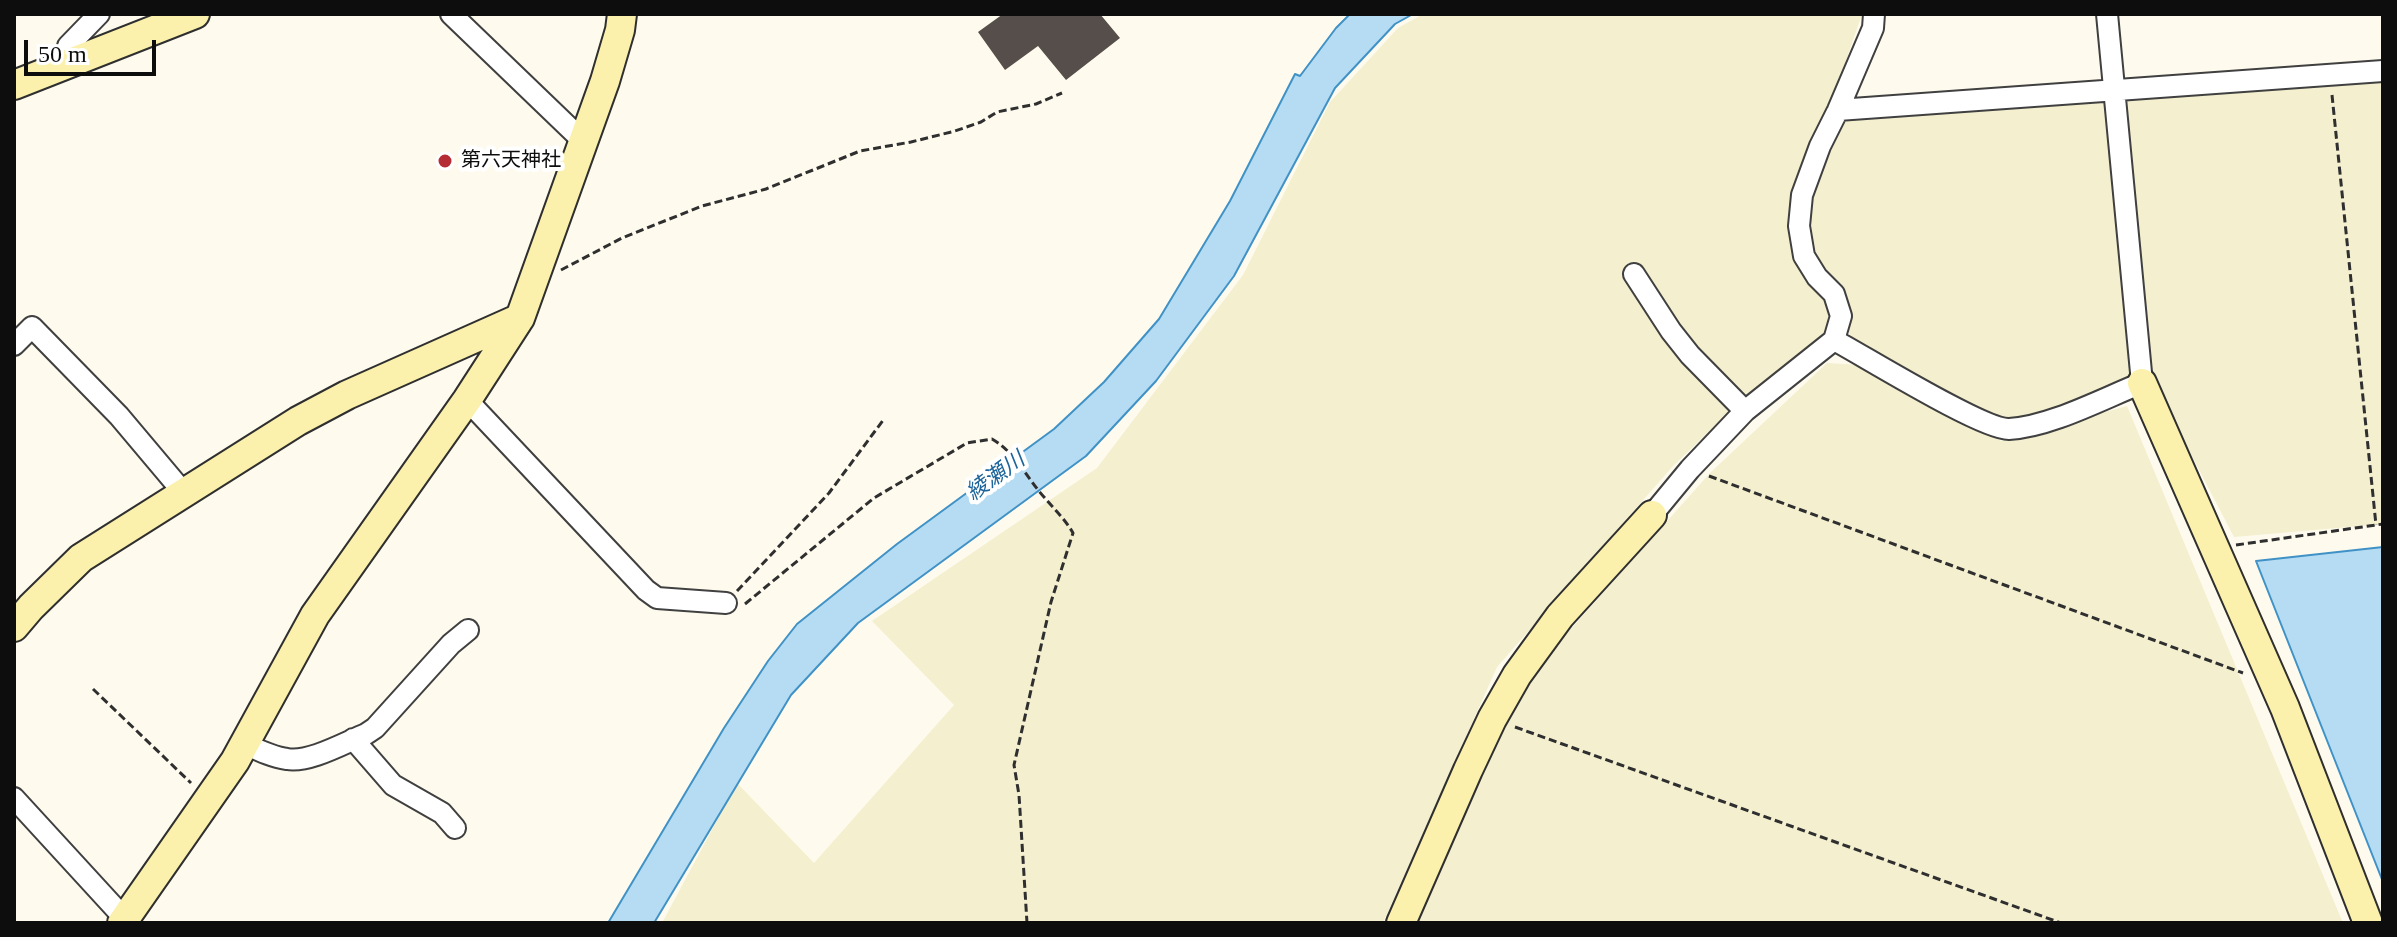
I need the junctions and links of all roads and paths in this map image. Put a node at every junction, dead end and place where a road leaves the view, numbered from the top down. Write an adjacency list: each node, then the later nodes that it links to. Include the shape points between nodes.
1 (99, 14): 7 (street, via 68,46)
2 (195, 14): 7 (street)
3 (451, 14): 14 (street)
4 (1874, 14): 13 (street)
5 (2107, 14): 11 (street)
6 (624, 19): 14 (street)
7 (65, 65): 10 (street)
8 (2383, 71): 9 (street)
9 (2330, 75): 11 (street); 28 (path)
10 (14, 85)
11 (2114, 91): 13 (street); 20 (street)
12 (1062, 93): 16 (path, via 955,131 860,151 766,189 702,206 622,238)
13 (1838, 110): 18 (street, via 1802,195 1799,226 1804,256 1834,294 1841,316)
14 (582, 140): 16 (street)
15 (1634, 274): 22 (street, via 1690,355)
16 (530, 288): 17 (street)
17 (520, 318): 21 (street); 25 (street, via 347,395)
18 (1834, 340): 20 (street, via 1978,420 2006,430 2043,423); 22 (street)
19 (14, 345): 25 (street, via 32,327 119,416)
20 (2142, 383): 29 (street)
21 (467, 400): 30 (street, via 646,590 657,598); 37 (street, via 315,615)
22 (1745, 411): 24 (street)
23 (884, 419): 30 (path, via 829,493)
24 (1690, 469): 26 (street); 33 (path)
25 (183, 492): 31 (street, via 81,558)
26 (1652, 515): 35 (street, via 1560,616)
27 (2383, 524): 28 (path)
28 (2376, 525): 29 (path)
29 (2215, 548): 45 (street, via 2285,708)
30 (726, 603): 42 (path, via 745,604 874,498 967,443 992,439 1007,448 1073,533 1051,602 1014,765)
31 (14, 627)
32 (468, 630): 36 (street, via 375,728)
33 (2243, 673)
34 (93, 689): 39 (path)
35 (1492, 719): 43 (street); 44 (path)
36 (353, 739): 37 (street, via 289,760); 40 (street, via 393,785 442,813)
37 (245, 744): 39 (street)
38 (14, 798): 41 (street)
39 (208, 801): 41 (street)
40 (455, 828)
41 (123, 921)
42 (1027, 923)
43 (1401, 923)
44 (2061, 923)
45 (2368, 923)

